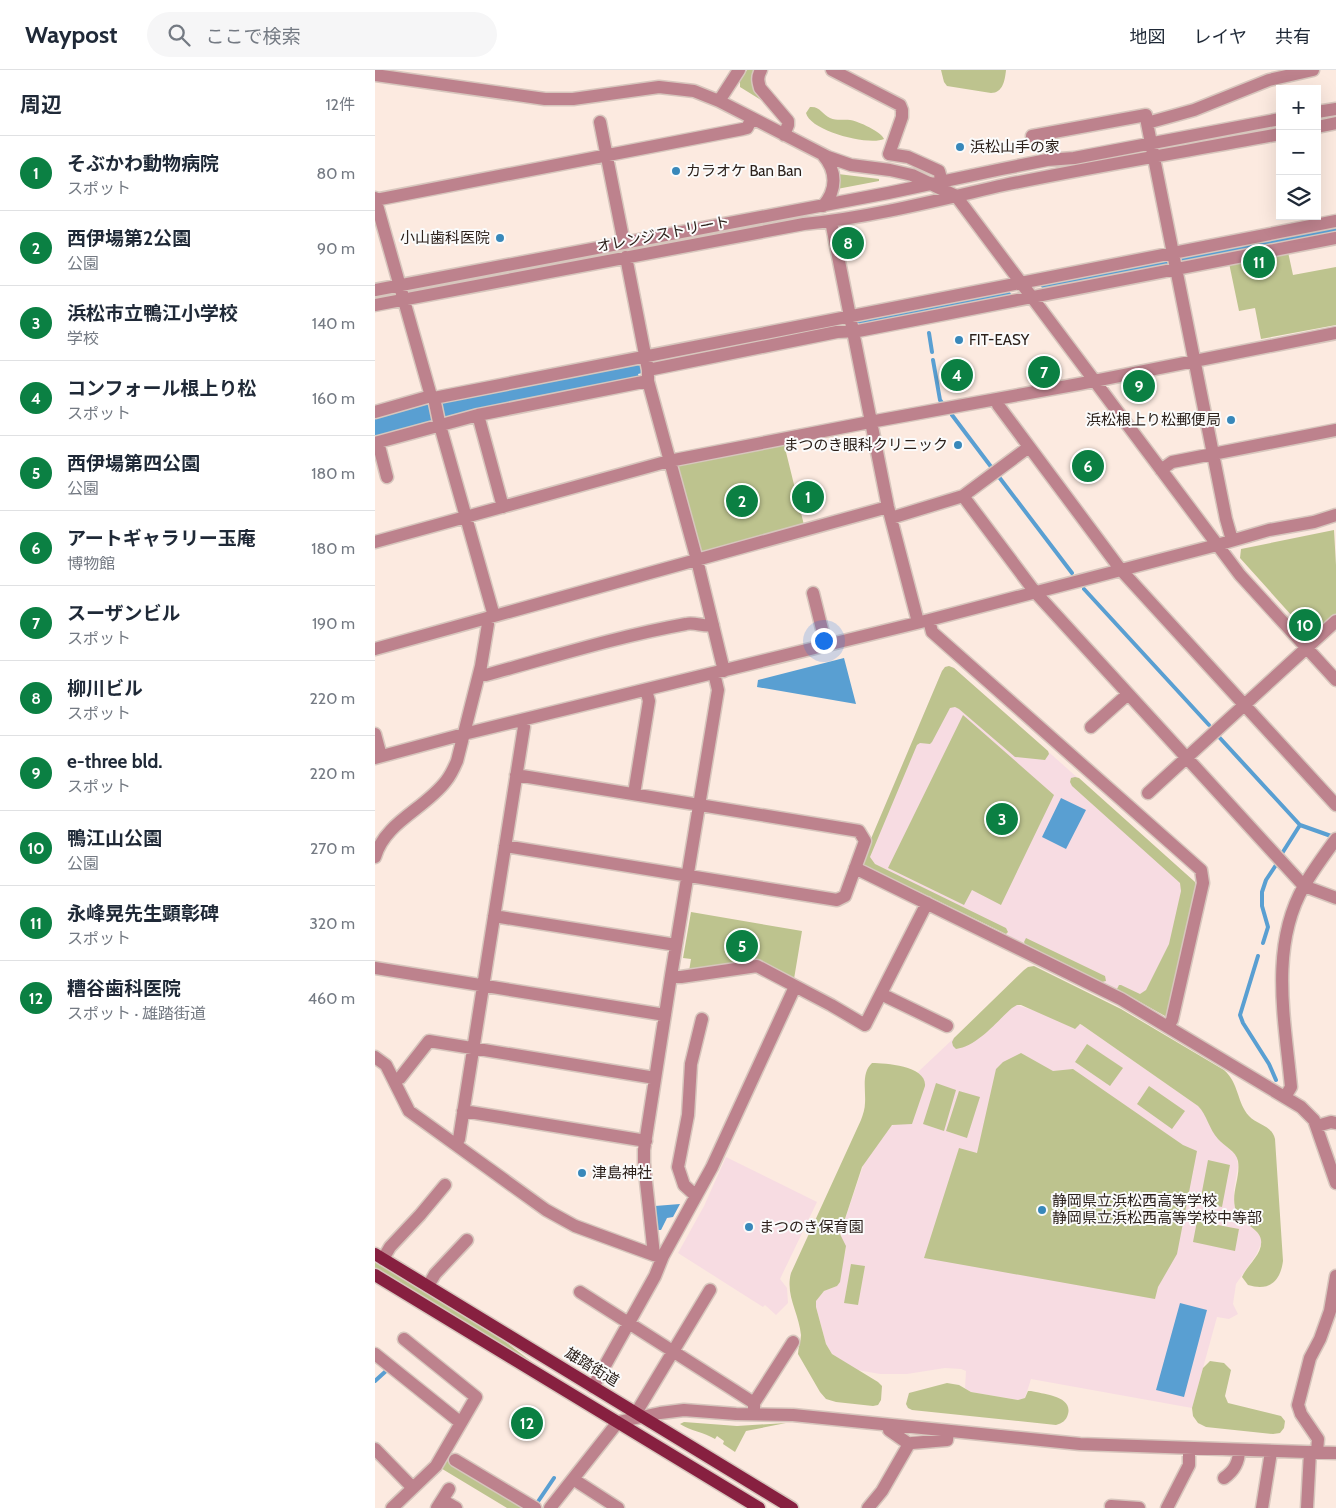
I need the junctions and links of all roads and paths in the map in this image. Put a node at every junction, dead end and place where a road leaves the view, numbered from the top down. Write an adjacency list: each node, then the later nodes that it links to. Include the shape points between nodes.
1 (739, 70): 6 (street)
2 (761, 70): 15 (street, via 758,76 760,88 788,121)
3 (832, 70): 22 (street, via 899,105 902,116 889,154 908,157 939,171)
4 (1313, 70): 12 (street, via 1269,80 1194,110)
5 (375, 75): 6 (street, via 545,99 573,99 671,87 694,91)
6 (719, 101): 9 (street)
7 (1336, 109): 8 (street)
8 (1321, 111)
9 (752, 118): 15 (street); 20 (street, via 747,128)
10 (1276, 120): 18 (street, オレンジストリート)
11 (600, 122): 20 (street)
12 (1147, 122): 17 (street, via 1146,115); 18 (street)
13 (1336, 123): 14 (street)
14 (1321, 126)
15 (784, 135): 19 (street)
16 (1276, 135): 21 (street, オレンジストリート)
17 (1032, 136)
18 (1152, 143): 21 (street); 22 (street, オレンジストリート)
19 (823, 155): 22 (street, via 851,165 901,172); 25 (street, via 832,168 834,184)
20 (606, 156): 24 (street); 29 (street)
21 (1154, 157): 23 (street, オレンジストリート); 31 (street)
22 (937, 183): 23 (street); 25 (street, オレンジストリート)
23 (956, 196): 26 (street, オレンジストリート); 32 (street)
24 (375, 199): 33 (street)
25 (823, 206): 29 (street, オレンジストリート)
26 (831, 221): 30 (street, オレンジストリート); 38 (street)
27 (1336, 221): 31 (street)
28 (1336, 238): 31 (street)
29 (624, 243): 33 (street, オレンジストリート)
30 (626, 258): 36 (street, オレンジストリート); 41 (street)
31 (1175, 261): 32 (street); 35 (street); 42 (street)
32 (1021, 282): 35 (street); 38 (street)
33 (400, 286): 34 (street, オレンジストリート); 36 (street)
34 (375, 290)
35 (1032, 297): 39 (street); 44 (street)
36 (403, 300): 37 (street, オレンジストリート); 45 (street)
37 (375, 305)
38 (850, 316): 39 (street); 41 (street)
39 (853, 332): 43 (street, via 837,332); 49 (street)
40 (1336, 333): 42 (street)
41 (646, 357): 43 (street); 45 (street)
42 (1195, 361): 44 (street); 54 (street)
43 (648, 376): 48 (street); 55 (street)
44 (1094, 381): 46 (street); 56 (street)
45 (433, 398): 47 (street); 50 (street)
46 (997, 399): 49 (street); 53 (street, via 998,406)
47 (375, 412)
48 (478, 415): 50 (street); 59 (street)
49 (870, 422): 55 (street); 60 (street)
50 (439, 423): 52 (street); 62 (street)
51 (1336, 430): 54 (street)
52 (376, 442): 57 (street)
53 (1029, 447): 58 (street); 67 (street)
54 (1213, 454): 56 (street, via 1172,462); 63 (street)
55 (669, 461): 59 (street); 66 (street)
56 (1161, 470): 65 (street)
57 (387, 476)
58 (963, 496): 60 (street); 68 (street)
59 (503, 507): 62 (street)
60 (890, 512): 66 (street); 71 (street)
61 (1336, 515): 63 (street)
62 (466, 517): 64 (street); 70 (street)
63 (1232, 540): 65 (street)
64 (375, 542)
65 (1217, 545): 67 (street); 75 (street)
66 (697, 560): 70 (street); 73 (street)
67 (1121, 570): 68 (street); 82 (street)
68 (1035, 592): 71 (street); 81 (street)
69 (813, 593): 74 (street)
70 (490, 617): 76 (street); 78 (street)
71 (923, 621): 74 (street); 112 (street, via 1201,870 1203,883)
72 (1336, 621): 75 (street)
73 (713, 625): 77 (street); 78 (street, via 689,623 486,675)
74 (826, 645): 77 (street)
75 (1307, 648): 79 (street); 82 (street)
76 (375, 649)
77 (719, 672): 80 (street); 92 (street, via 719,690)
78 (479, 674): 86 (street)
79 (1336, 680)
80 (646, 690): 83 (street); 91 (street, via 649,701)
81 (1128, 694): 84 (street); 88 (street)
82 (1245, 705): 88 (street); 93 (street)
83 (523, 721): 86 (street); 89 (street)
84 (1091, 727)
85 (375, 734): 87 (street)
86 (464, 734): 87 (street); 96 (street, via 457,761 446,782 385,837)
87 (378, 757)
88 (1187, 758): 90 (street); 99 (street)
89 (517, 775): 91 (street); 95 (street)
90 (1148, 793)
91 (634, 794): 92 (street)
92 (699, 805): 97 (street, via 859,831 865,841); 98 (street)
93 (1336, 805)
94 (1336, 839): 99 (street)
95 (505, 846): 98 (street); 102 (street)
96 (375, 857)
97 (855, 868): 98 (street, via 845,896 837,900); 101 (street)
98 (687, 876): 103 (street)
99 (1304, 886): 100 (street); 117 (street, via 1289,923 1283,957 1282,992 1291,1087)
100 (1336, 898)
101 (927, 903): 108 (street); 112 (street, via 1098,987)
102 (494, 916): 103 (street); 106 (street)
103 (676, 945): 105 (street)
104 (375, 968): 106 (street)
105 (671, 976): 108 (street, via 757,966 865,1025); 109 (street)
106 (483, 986): 109 (street); 113 (street)
107 (793, 991): 125 (street)
108 (881, 994): 111 (street)
109 (665, 1015): 115 (street)
110 (702, 1018): 125 (street, via 691,1064 687,1121 678,1167 684,1185)
111 (947, 1026)
112 (1168, 1026): 117 (street)
113 (473, 1048): 115 (street); 116 (street, via 429,1041 400,1078); 118 (street)
114 (375, 1057): 116 (street, via 386,1065)
115 (655, 1078): 121 (street)
116 (394, 1081): 122 (street, via 409,1111)
117 (1285, 1097): 120 (street, via 1307,1110)
118 (463, 1111): 121 (street); 122 (street, via 459,1139)
119 (1336, 1123): 120 (street)
120 (1317, 1126): 123 (street)
121 (646, 1141): 128 (street, via 644,1163)
122 (455, 1144): 128 (street, via 560,1219)
123 (1336, 1183)
124 (445, 1185): 127 (street)
125 (696, 1196): 128 (street)
126 (467, 1240): 131 (street)
127 (379, 1256): 131 (main road, 雄踏街道)
128 (658, 1257): 134 (street, via 655,1276)
129 (375, 1275): 143 (main road)
130 (1336, 1276): 151 (street, via 1330,1311 1310,1358 1298,1406 1318,1438)
131 (428, 1286): 139 (main road, 雄踏街道)
132 (710, 1290): 137 (street)
133 (580, 1292): 134 (street)
134 (629, 1323): 137 (street); 139 (street)
135 (404, 1338): 142 (street, via 476,1397)
136 (793, 1342): 140 (street)
137 (674, 1352): 140 (street); 141 (street)
138 (375, 1354): 142 (street)
139 (593, 1387): 141 (main road, 雄踏街道)
140 (754, 1409): 141 (street, via 684,1410); 144 (street)
141 (639, 1415): 143 (street); 165 (main road, 雄踏街道)
142 (461, 1422): 156 (street, via 436,1466)
143 (618, 1422): 155 (street); 164 (main road)
144 (890, 1425): 145 (street); 146 (street, via 889,1430)
145 (948, 1431): 146 (street, via 947,1440); 147 (street, via 1074,1444)
146 (909, 1444): 166 (street)
147 (1189, 1448): 149 (street); 168 (street, via 1189,1465)
148 (375, 1449): 156 (street)
149 (1239, 1450): 150 (street); 154 (street, via 1236,1466)
150 (1271, 1452): 151 (street); 169 (street)
151 (1313, 1452): 152 (street); 170 (street)
152 (1336, 1453)
153 (455, 1460): 161 (street, via 470,1462)
154 (1224, 1478)
155 (573, 1479): 162 (street); 163 (street)
156 (413, 1488): 159 (street)
157 (443, 1499): 160 (street)
158 (1111, 1506): 167 (street)
159 (392, 1508)
160 (456, 1508)
161 (535, 1508)
162 (550, 1508)
163 (618, 1508)
164 (759, 1508)
165 (792, 1508)
166 (868, 1508)
167 (1139, 1508)
168 (1167, 1508)
169 (1263, 1508)
170 (1307, 1508)

